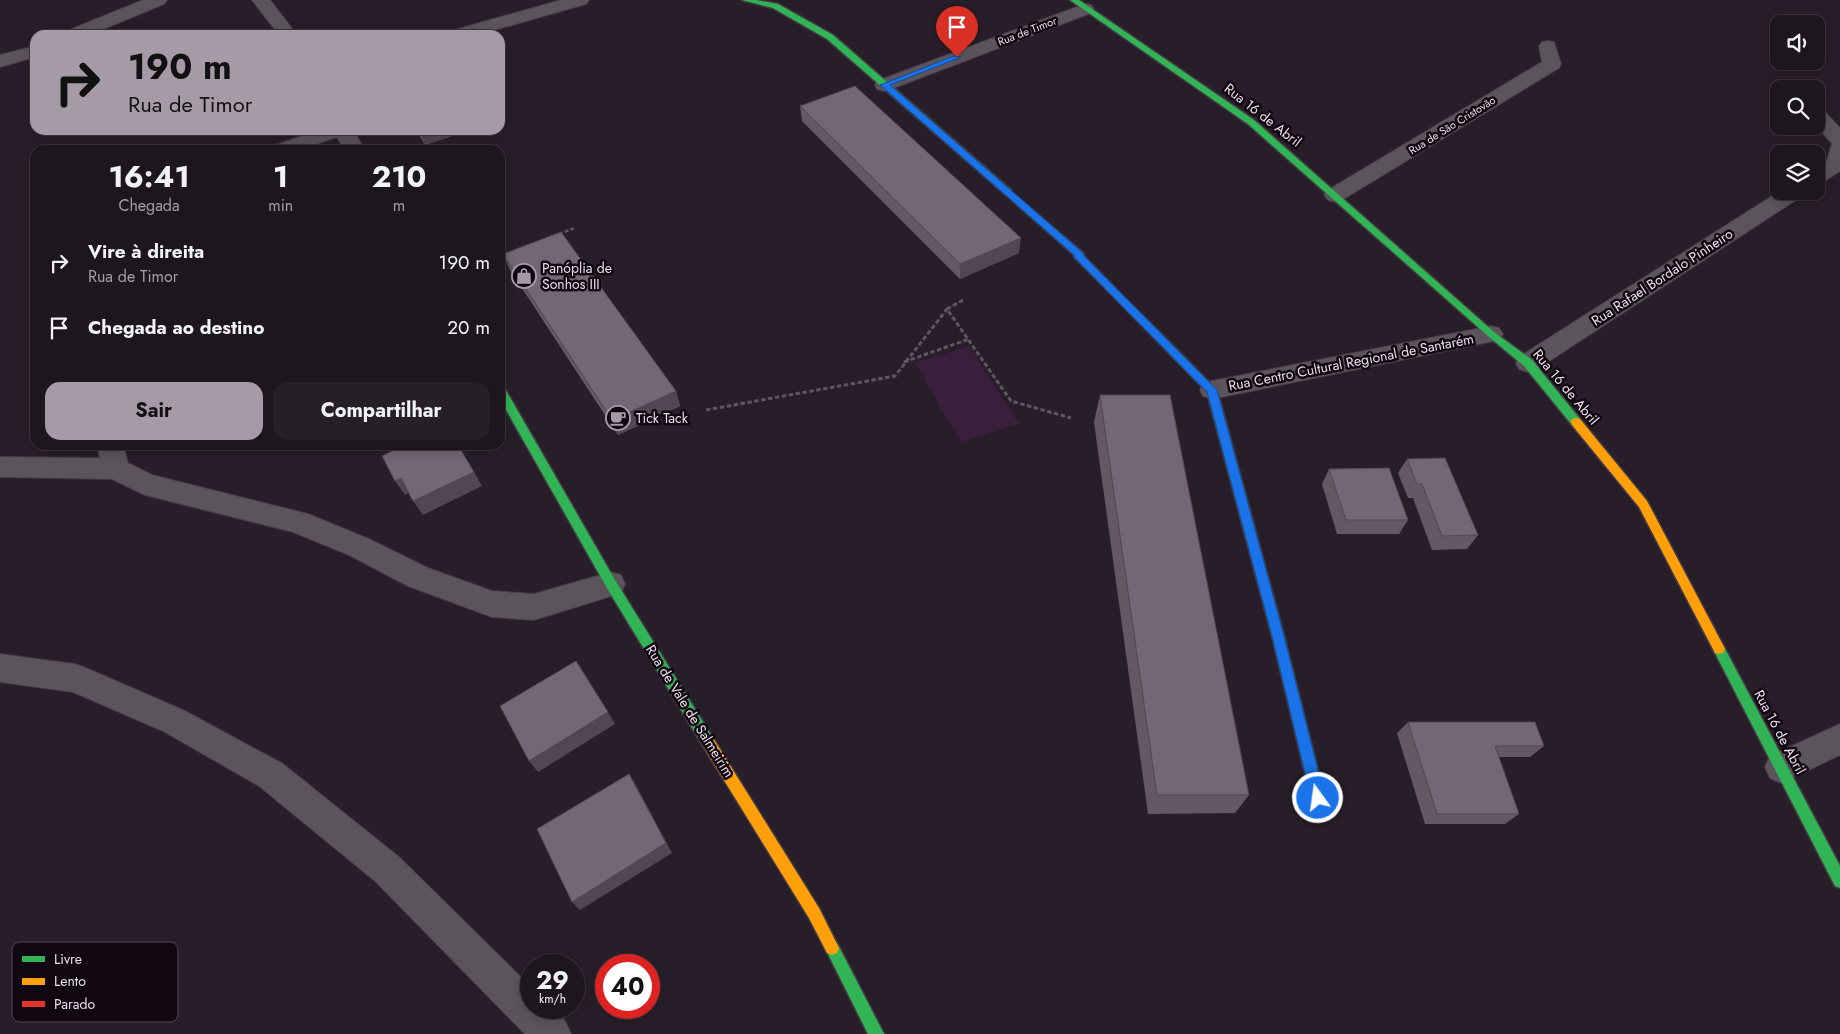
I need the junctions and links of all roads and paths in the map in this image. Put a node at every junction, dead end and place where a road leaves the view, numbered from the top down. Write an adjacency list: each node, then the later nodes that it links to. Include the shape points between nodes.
1 (158, 0): 6 (street)
2 (261, 0): 7 (street)
3 (580, 0): 8 (street)
4 (746, 0): 12 (street, via 775,6 830,37)
5 (1079, 5): 12 (street, Rua de Timor); 19 (street, Rua 16 de Abril, via 1251,122)
6 (86, 30)
7 (284, 30)
8 (475, 30)
9 (1548, 46): 19 (street, Rua de São Cristovão, via 1552,64)
10 (30, 52): 11 (street)
11 (0, 61)
12 (884, 85): 31 (street, via 1080,255)
13 (1825, 124): 15 (street)
14 (324, 135): 16 (street)
15 (1840, 140)
16 (294, 145)
17 (1840, 146): 18 (street, via 1837,164)
18 (1825, 172)
19 (1335, 195): 27 (street, Rua 16 de Abril)
20 (1781, 200): 30 (street, Rua Rafael Bordalo Pinheiro)
21 (575, 228): 22 (path)
22 (558, 235)
23 (508, 255): 24 (path)
24 (505, 256)
25 (963, 300): 26 (path)
26 (947, 309): 28 (path); 29 (path)
27 (1491, 334): 30 (street, Rua 16 de Abril); 31 (street, Rua Centro Cultural Regional de Santarém)
28 (969, 339): 29 (path); 34 (path, via 1011,401)
29 (904, 363): 33 (path, via 895,376)
30 (1528, 363): 40 (street, Rua 16 de Abril, via 1643,504)
31 (1212, 390): 41 (street)
32 (505, 399): 37 (street, Rua de Vale de Salmeirim)
33 (706, 410)
34 (1071, 418)
35 (113, 457): 36 (street); 37 (street, via 145,484 298,522 359,547 418,577 492,604 534,607)
36 (0, 468)
37 (611, 584): 44 (street, Rua de Vale de Salmeirim, via 810,906)
38 (0, 668): 43 (street, via 75,678 174,721 271,775 386,869)
39 (1840, 739): 40 (street)
40 (1781, 767): 42 (street, Rua 16 de Abril)
41 (1318, 798)
42 (1840, 882)
43 (552, 1034)
44 (876, 1034)

